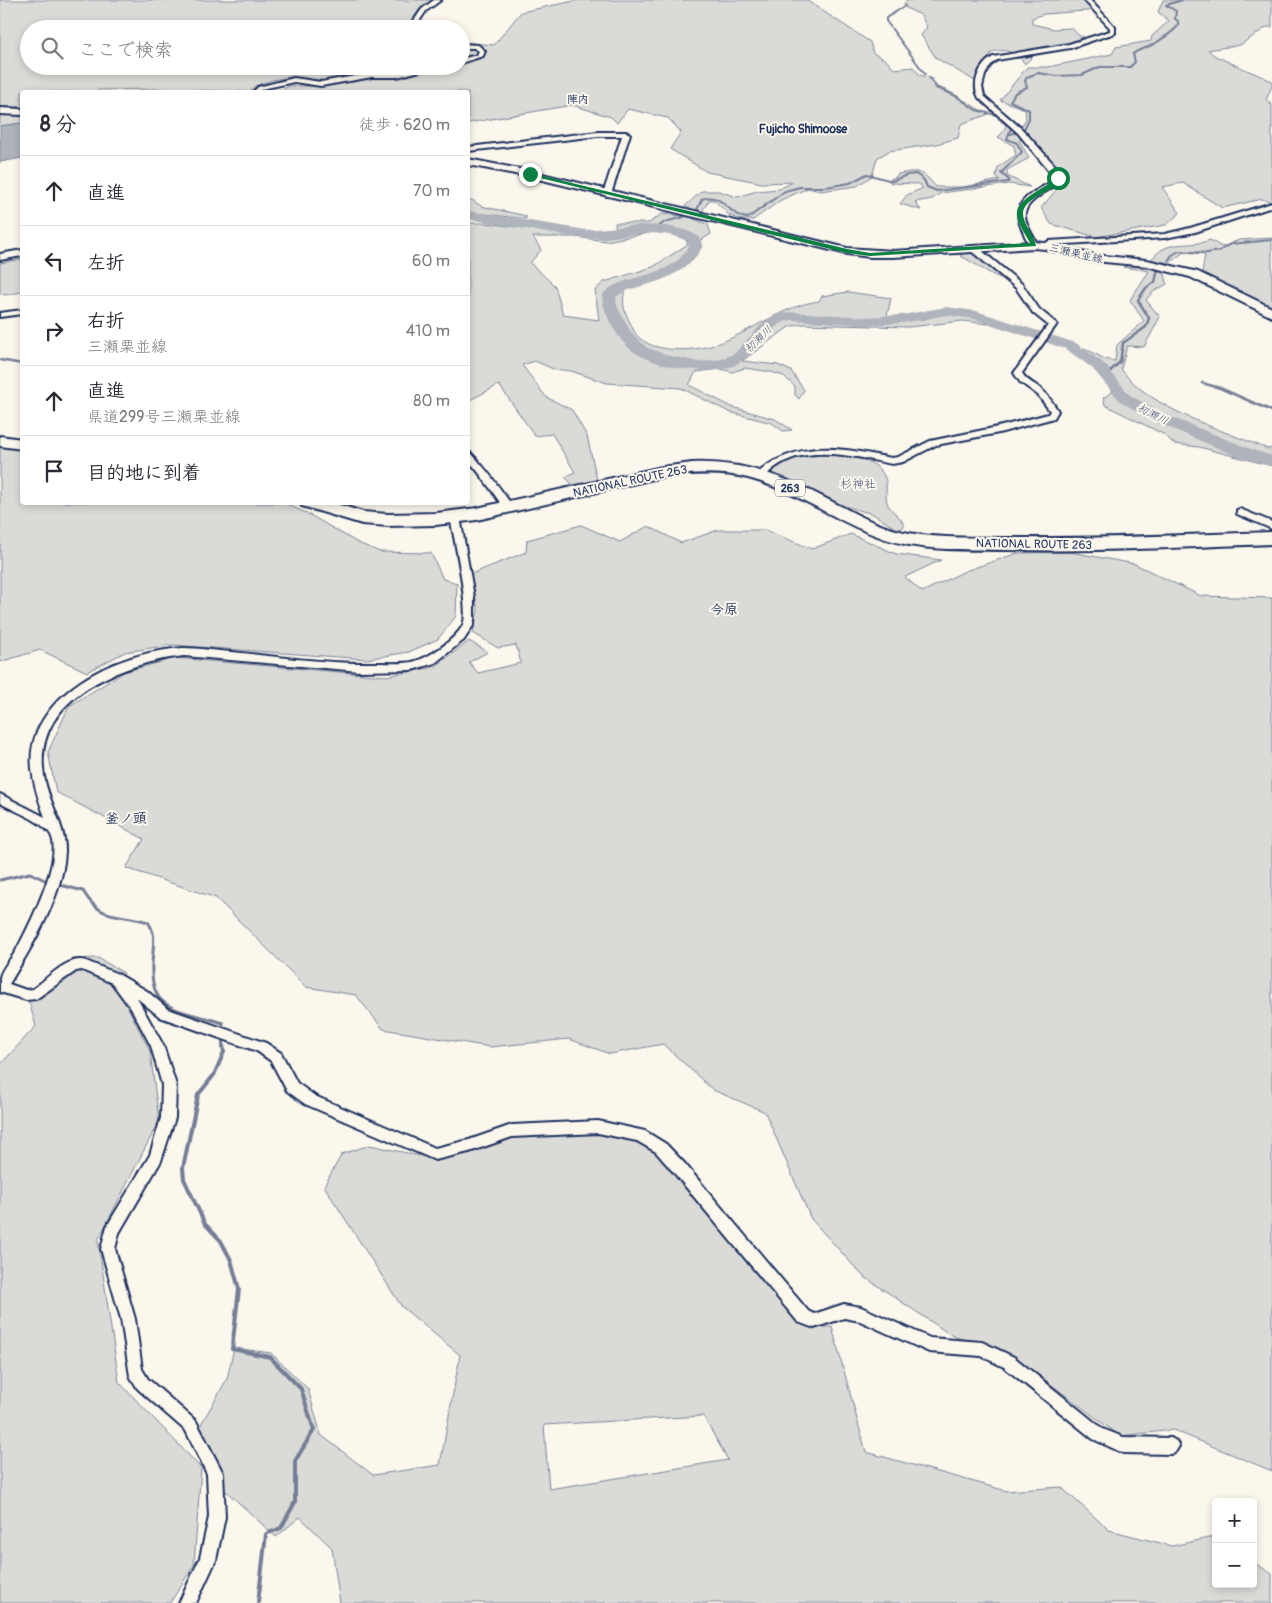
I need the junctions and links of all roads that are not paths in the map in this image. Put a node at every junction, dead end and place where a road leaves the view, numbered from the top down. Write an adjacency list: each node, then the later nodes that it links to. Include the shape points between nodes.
1 (438, 0): 3 (street)
2 (1087, 0): 16 (street, via 1113,28 1113,32 1070,46 990,60 978,84 979,94 1022,131 1058,178 1021,208 1020,216)
3 (417, 20)
4 (470, 46): 5 (street, via 482,51 480,56)
5 (470, 58)
6 (372, 75): 9 (street, via 321,84 294,80)
7 (372, 75): 8 (street)
8 (397, 75)
9 (258, 90)
10 (0, 112): 11 (main road)
11 (20, 112)
12 (470, 149): 14 (street, via 598,134 626,134)
13 (470, 162): 14 (main road, 三瀬栗並線)
14 (607, 194): 17 (main road, 三瀬栗並線, via 847,251 893,254)
15 (1272, 205): 16 (street, via 1165,236)
16 (1040, 245): 17 (main road, 三瀬栗並線); 21 (main road, 三瀬栗並線, via 1094,258 1147,263 1194,274)
17 (973, 248): 26 (street, via 1020,286 1036,311 1052,324 1018,373 1046,399 1054,411 1051,416 933,443 900,460 837,450 811,450 786,458 765,470)
18 (20, 253): 19 (main road)
19 (0, 257)
20 (20, 312): 22 (street)
21 (1272, 313)
22 (0, 315)
23 (0, 441): 24 (highway)
24 (20, 444)
25 (470, 457): 28 (street)
26 (761, 476): 28 (highway, NATIONAL ROUTE 263 / 263, via 717,467 688,468); 32 (highway, NATIONAL ROUTE 263 / 263, via 877,531 924,541 1099,545)
27 (318, 505): 30 (highway, NATIONAL ROUTE 263 / 263, via 362,518)
28 (508, 507): 30 (highway, NATIONAL ROUTE 263 / 263)
29 (1240, 512): 31 (street)
30 (455, 517): 34 (street, via 469,597 469,624 460,637 430,660 412,666 360,667 184,652 160,653 113,668 75,693 48,720 39,737 36,758 41,796)
31 (1272, 526)
32 (1272, 538)
33 (0, 798): 34 (street, via 47,823)
34 (58, 834): 36 (street, via 56,870 40,915)
35 (114, 978): 36 (street, via 82,965 74,966 36,994 26,995); 37 (street, via 143,995 164,1013 261,1047 276,1057 292,1087 310,1100 435,1154 512,1131 598,1127 640,1135 661,1148 809,1321 844,1311 861,1314 929,1345 982,1349 1009,1362 1098,1434 1123,1445); 38 (street, via 136,1006 169,1085 168,1118 156,1156 112,1231 108,1248 111,1263 128,1319 135,1371 143,1384 191,1426 215,1473 217,1517 208,1560)
36 (0, 986)
37 (1171, 1446)
38 (187, 1603)

